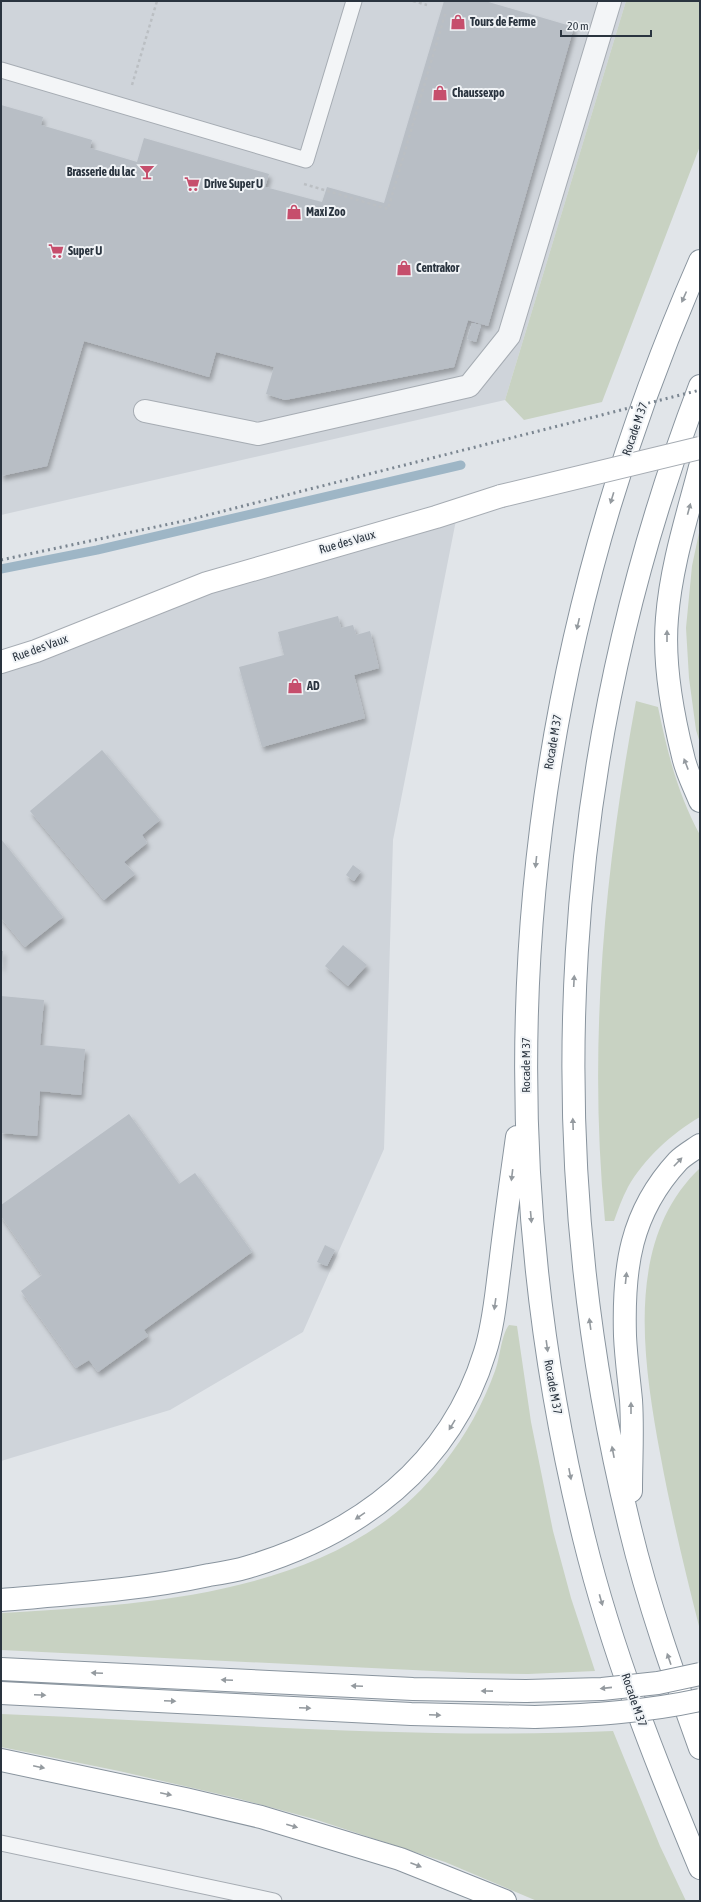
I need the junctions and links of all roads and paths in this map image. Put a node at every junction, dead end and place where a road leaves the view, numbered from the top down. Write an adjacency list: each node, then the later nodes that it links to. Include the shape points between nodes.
1 (354, 1): 5 (lane, via 306,160)
2 (413, 1): 4 (path)
3 (610, 1): 8 (street, via 509,336 469,386 258,434)
4 (427, 5)
5 (1, 70)
6 (700, 261): 13 (main road, Rocade M 37, one-way to 13, via 650,387 621,470 598,546 572,649 550,759 538,841 529,947)
7 (700, 386): 15 (main road, one-way to 7, via 596,1360 580,1242 572,1081 576,950 588,825 605,717 647,544)
8 (145, 411)
9 (700, 448): 11 (main road, Rue des Vaux, bridge, via 500,496 207,583 36,651)
10 (700, 467): 12 (main road, one-way to 10, via 683,757 667,661 667,626 672,580)
11 (1, 662)
12 (700, 801)
13 (526, 1067): 16 (main road, one-way to 16, via 486,1351 472,1388 451,1428 427,1460 399,1488 358,1518 299,1549 247,1567 173,1583); 24 (main road, Rocade M 37, one-way to 24, via 529,1185 534,1247 550,1367 572,1484 585,1541 616,1650 656,1764)
14 (700, 1145): 15 (main road, one-way to 14, via 631,1401 625,1338 628,1260 636,1227 651,1195 679,1160)
15 (630, 1531): 21 (main road, one-way to 15, via 661,1636)
16 (1, 1600)
17 (1, 1669): 18 (main road, one-way to 17, bridge, via 602,1689 526,1691 413,1689)
18 (700, 1674)
19 (1, 1693): 20 (main road, one-way to 20, bridge, via 411,1714 535,1717 605,1714 662,1708)
20 (700, 1700)
21 (700, 1748)
22 (1, 1760): 26 (main road, one-way to 26, via 185,1798 284,1824 400,1859)
23 (1, 1843): 25 (lane)
24 (700, 1868)
25 (274, 1901)
26 (505, 1901)

